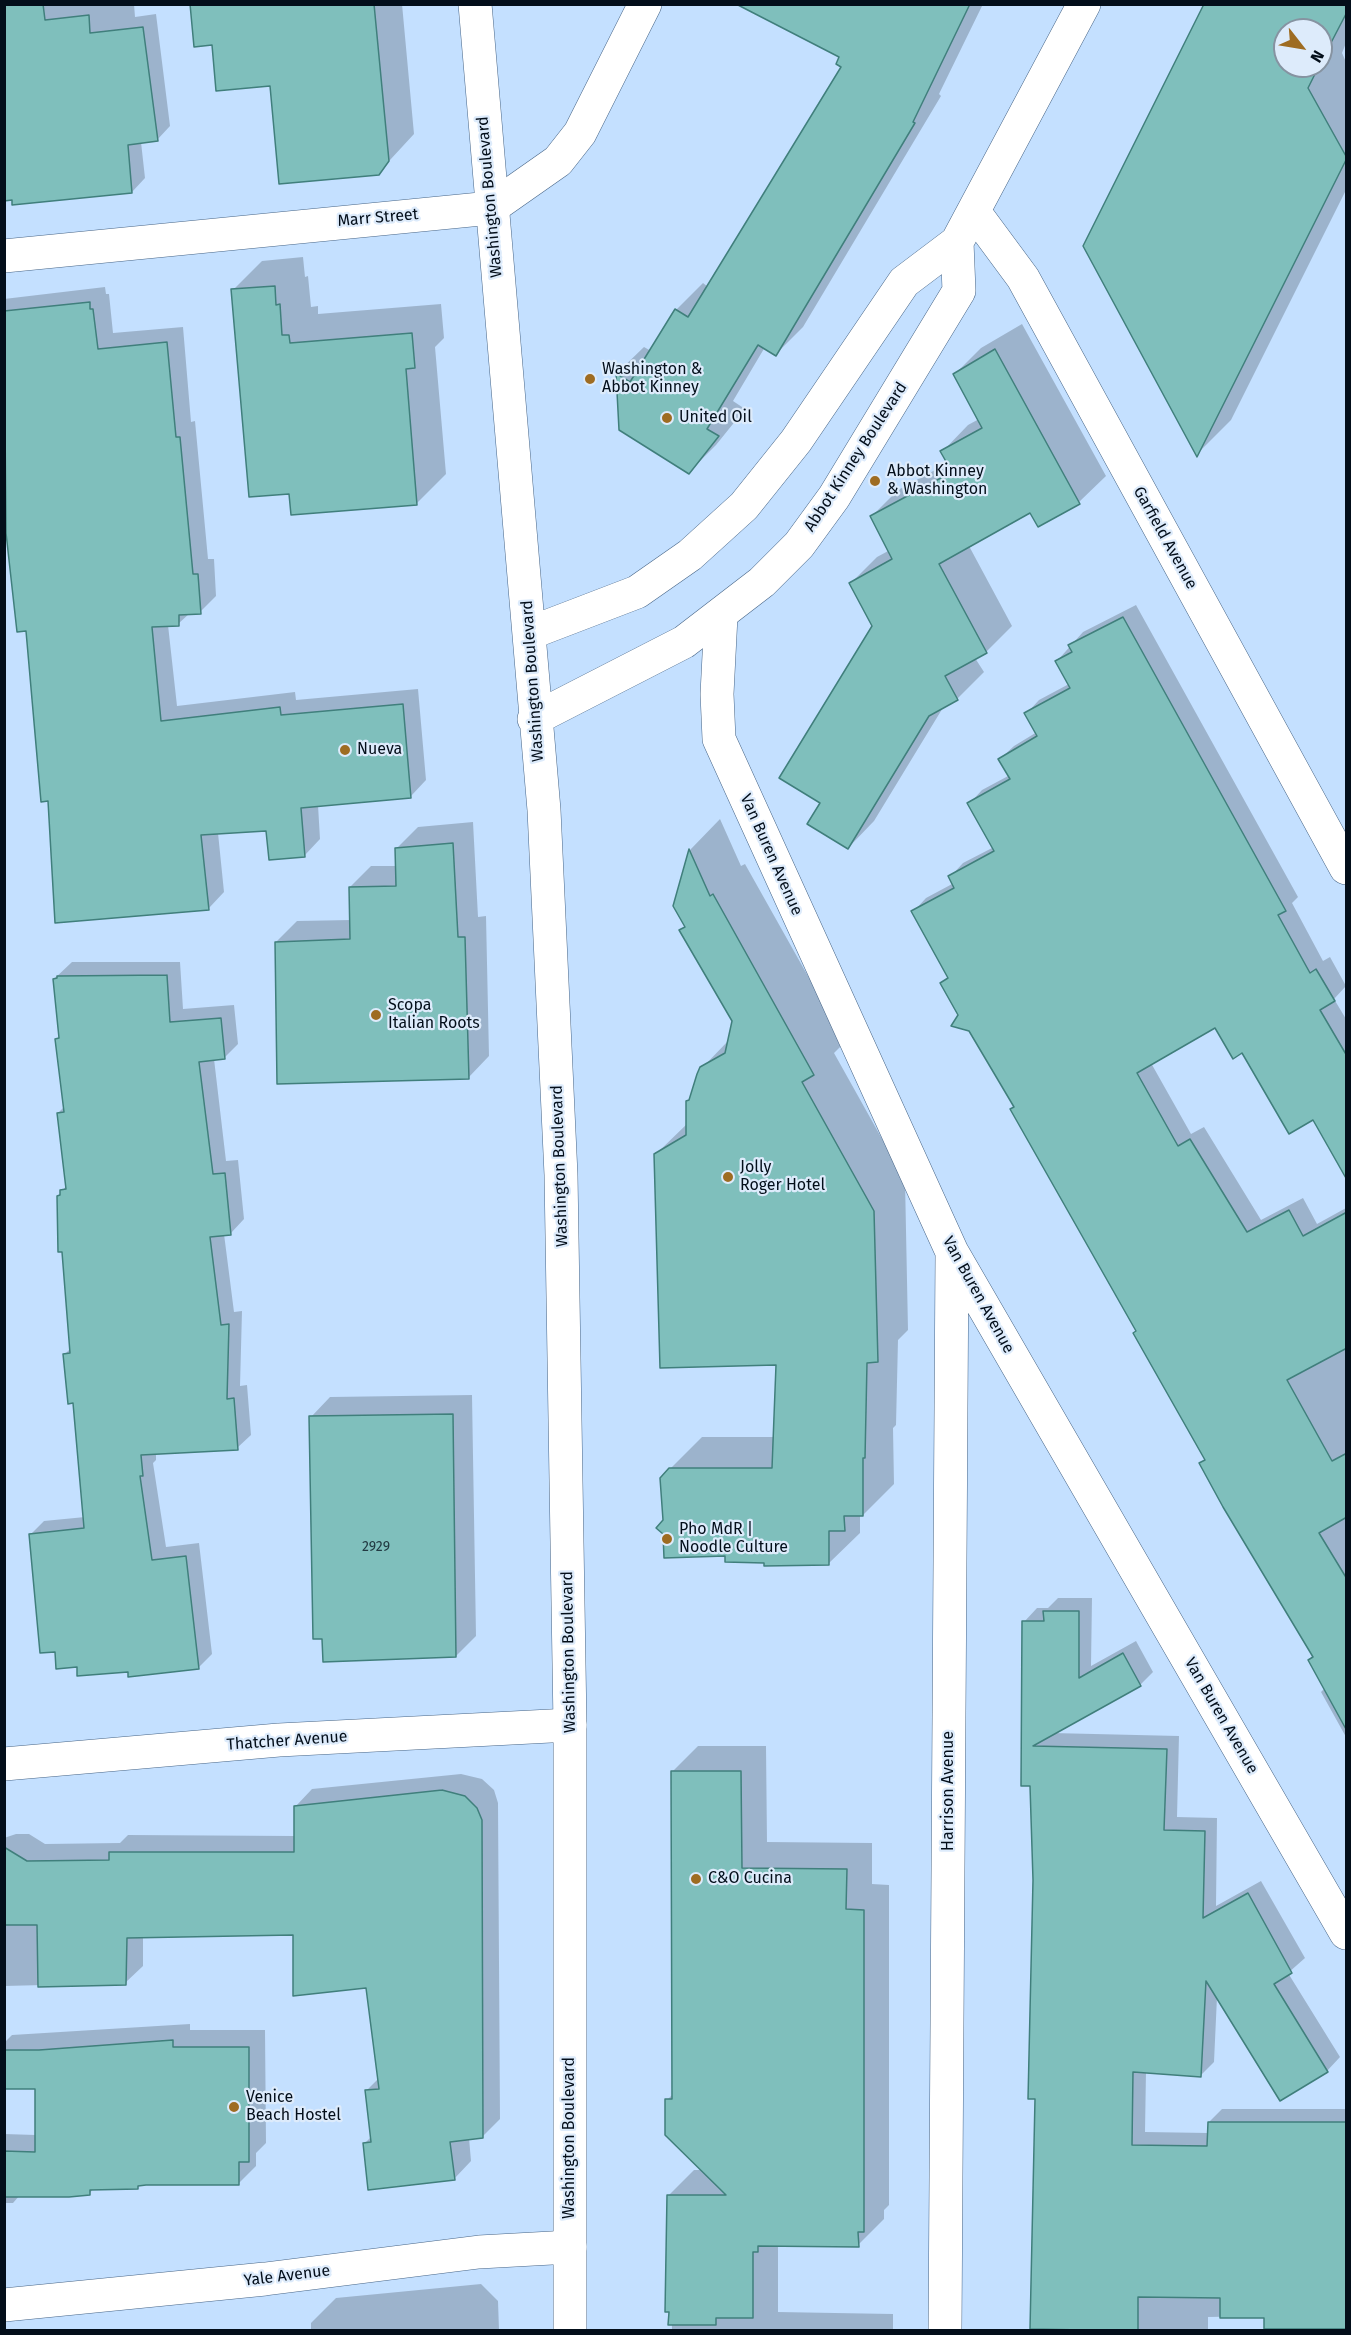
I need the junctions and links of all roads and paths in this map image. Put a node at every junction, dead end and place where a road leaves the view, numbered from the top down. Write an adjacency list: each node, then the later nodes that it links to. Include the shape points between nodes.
1 (475, 4): 4 (street, Washington Boulevard)
2 (645, 4): 4 (street, Marr Street, via 580,133 558,161)
3 (1084, 4): 5 (street)
4 (491, 208): 7 (street, Marr Street); 9 (street, Washington Boulevard)
5 (975, 213): 6 (street); 11 (street, Garfield Avenue, via 1023,278)
6 (957, 242): 8 (street, Abbot Kinney Boulevard, via 959,291 834,497 799,545); 9 (street, via 904,282 796,441 744,506 690,555 637,592)
7 (4, 256)
8 (721, 616): 10 (street, Abbot Kinney Boulevard, via 684,642); 12 (street, Van Buren Avenue, via 719,739)
9 (530, 633): 10 (street, Washington Boulevard)
10 (534, 718): 13 (street, Washington Boulevard, via 544,810 561,1175)
11 (1347, 868)
12 (952, 1252): 15 (street, Van Buren Avenue); 19 (street, Harrison Avenue)
13 (570, 1725): 14 (street, Thatcher Avenue, via 279,1740); 16 (street, Washington Boulevard)
14 (4, 1764)
15 (1347, 1933)
16 (570, 2247): 17 (street, Yale Avenue, via 479,2252 266,2279); 18 (street, Washington Boulevard)
17 (4, 2305)
18 (570, 2331)
19 (945, 2331)

